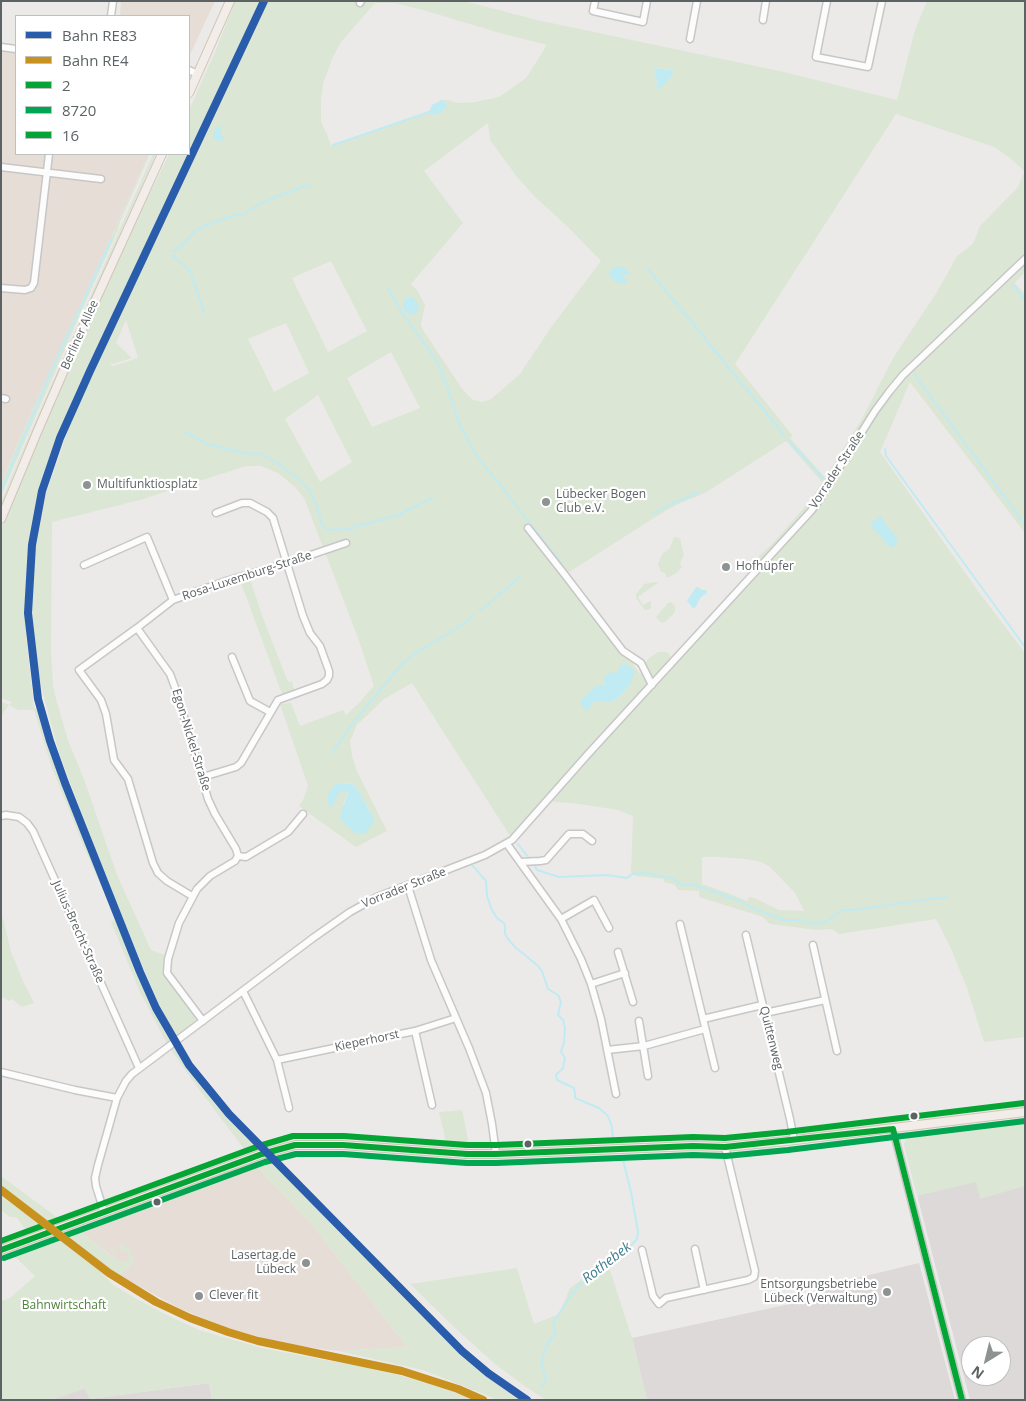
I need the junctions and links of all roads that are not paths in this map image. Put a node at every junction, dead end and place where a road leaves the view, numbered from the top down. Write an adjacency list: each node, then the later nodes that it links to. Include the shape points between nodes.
1 (113, 1): 9 (street)
2 (230, 1): 15 (main road)
3 (595, 1): 4 (street, via 593,11 643,22)
4 (647, 1)
5 (697, 1): 11 (street)
6 (766, 1): 10 (street)
7 (827, 1): 8 (street, via 816,57 868,67)
8 (882, 1)
9 (111, 15)
10 (763, 20)
11 (690, 39)
12 (1, 47): 13 (street)
13 (15, 48)
14 (190, 70): 15 (street)
15 (197, 74): 16 (main road)
16 (190, 91)
17 (49, 155): 20 (street)
18 (162, 155): 25 (main road, Berliner Allee, via 60,379)
19 (1, 167): 20 (street)
20 (47, 172): 21 (street); 23 (street, via 34,283 25,290)
21 (101, 178)
22 (1025, 259): 33 (street, Vorrader Straße, via 889,392 818,503)
23 (1, 288)
24 (216, 513): 28 (street, via 242,503 250,503 267,512 273,518)
25 (1, 519)
26 (528, 528): 33 (street, via 623,651 641,663)
27 (346, 543): 28 (street, Rosa-Luxemburg-Straße)
28 (287, 563): 30 (street, Rosa-Luxemburg-Straße); 34 (street, via 310,633 320,646 329,676 322,684 278,700)
29 (84, 565): 30 (street, via 147,537)
30 (173, 600): 31 (street, Rosa-Luxemburg-Straße)
31 (137, 628): 35 (street, Egon-Nickel-Straße, via 170,674); 43 (street, Rosa-Luxemburg-Straße, via 79,670 104,707 114,760 128,779 158,873)
32 (232, 657): 34 (street, via 250,702)
33 (652, 685): 39 (street, Vorrader Straße)
34 (270, 712): 35 (street, via 242,763)
35 (203, 777): 40 (street, Egon-Nickel-Straße, via 211,806)
36 (303, 814): 40 (street, via 288,832 246,857)
37 (1, 816): 67 (street, Julius-Brecht-Straße, via 18,818 33,831)
38 (592, 841): 41 (street, via 583,834 569,834 546,860)
39 (507, 844): 41 (street); 42 (street, Vorrader Straße)
40 (238, 856): 43 (street, via 203,882)
41 (520, 862): 44 (street)
42 (408, 886): 52 (street, Vorrader Straße, via 377,897 350,912); 57 (street, via 431,960)
43 (192, 896): 60 (street, via 179,923 167,973)
44 (561, 919): 46 (street, via 594,900); 51 (street)
45 (680, 924): 58 (street)
46 (609, 928)
47 (746, 935): 55 (street, Quittenweg)
48 (813, 944): 53 (street)
49 (618, 952): 50 (street)
50 (625, 973): 51 (street); 54 (street)
51 (591, 984): 64 (street)
52 (242, 990): 60 (street, Vorrader Straße); 66 (street)
53 (825, 1000): 56 (street); 65 (street)
54 (633, 1002)
55 (762, 1005): 56 (street, Quittenweg); 58 (street)
56 (765, 1013): 77 (street, Quittenweg)
57 (456, 1018): 62 (street, Kieperhorst); 79 (street, via 486,1092)
58 (703, 1019): 61 (street)
59 (639, 1021): 63 (street)
60 (202, 1022): 67 (street, Vorrader Straße)
61 (705, 1029): 63 (street); 68 (street)
62 (415, 1031): 66 (street, Kieperhorst); 73 (street)
63 (644, 1046): 64 (street); 70 (street)
64 (607, 1050): 71 (street)
65 (837, 1052)
66 (277, 1060): 74 (street)
67 (139, 1068): 72 (street, Vorrader Straße, via 126,1081)
68 (715, 1068)
69 (1, 1072): 72 (street)
70 (648, 1076)
71 (616, 1094)
72 (117, 1098): 80 (street, Vorrader Straße, via 95,1178)
73 (432, 1105)
74 (289, 1108)
75 (1025, 1112): 76 (main road)
76 (893, 1129): 77 (main road); 85 (street)
77 (794, 1140): 78 (main road)
78 (725, 1147): 79 (main road); 84 (street, via 755,1271 754,1277 748,1280)
79 (496, 1154): 80 (main road, via 295,1145)
80 (104, 1212): 82 (main road)
81 (696, 1249): 84 (street)
82 (1, 1250)
83 (642, 1250): 84 (street, via 653,1296 659,1304 666,1298)
84 (704, 1290)
85 (962, 1400)

